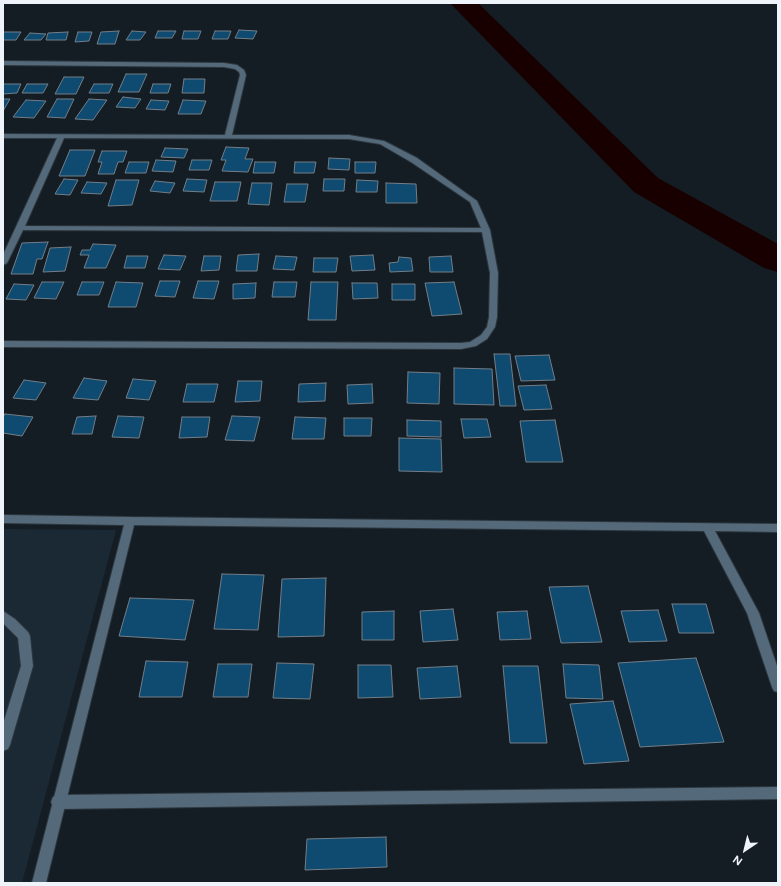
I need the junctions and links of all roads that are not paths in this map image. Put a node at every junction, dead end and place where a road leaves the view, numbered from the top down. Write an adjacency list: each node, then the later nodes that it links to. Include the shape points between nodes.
1 (3, 63): 3 (street, via 237,67 243,75)
2 (3, 136): 4 (street)
3 (228, 136): 4 (street); 6 (street, via 349,137 382,142 414,160 473,201)
4 (61, 137): 5 (street)
5 (20, 228): 6 (street); 7 (street)
6 (486, 230): 8 (street, via 494,273 493,317 491,327 484,337 473,344)
7 (3, 263)
8 (3, 344)
9 (3, 519): 10 (street)
10 (130, 521): 11 (street); 17 (street)
11 (707, 527): 12 (street); 14 (street, via 753,613)
12 (778, 528)
13 (3, 616): 15 (street, via 24,636 27,666)
14 (778, 686)
15 (3, 745)
16 (778, 793): 17 (street)
17 (58, 802): 18 (street)
18 (39, 883)

